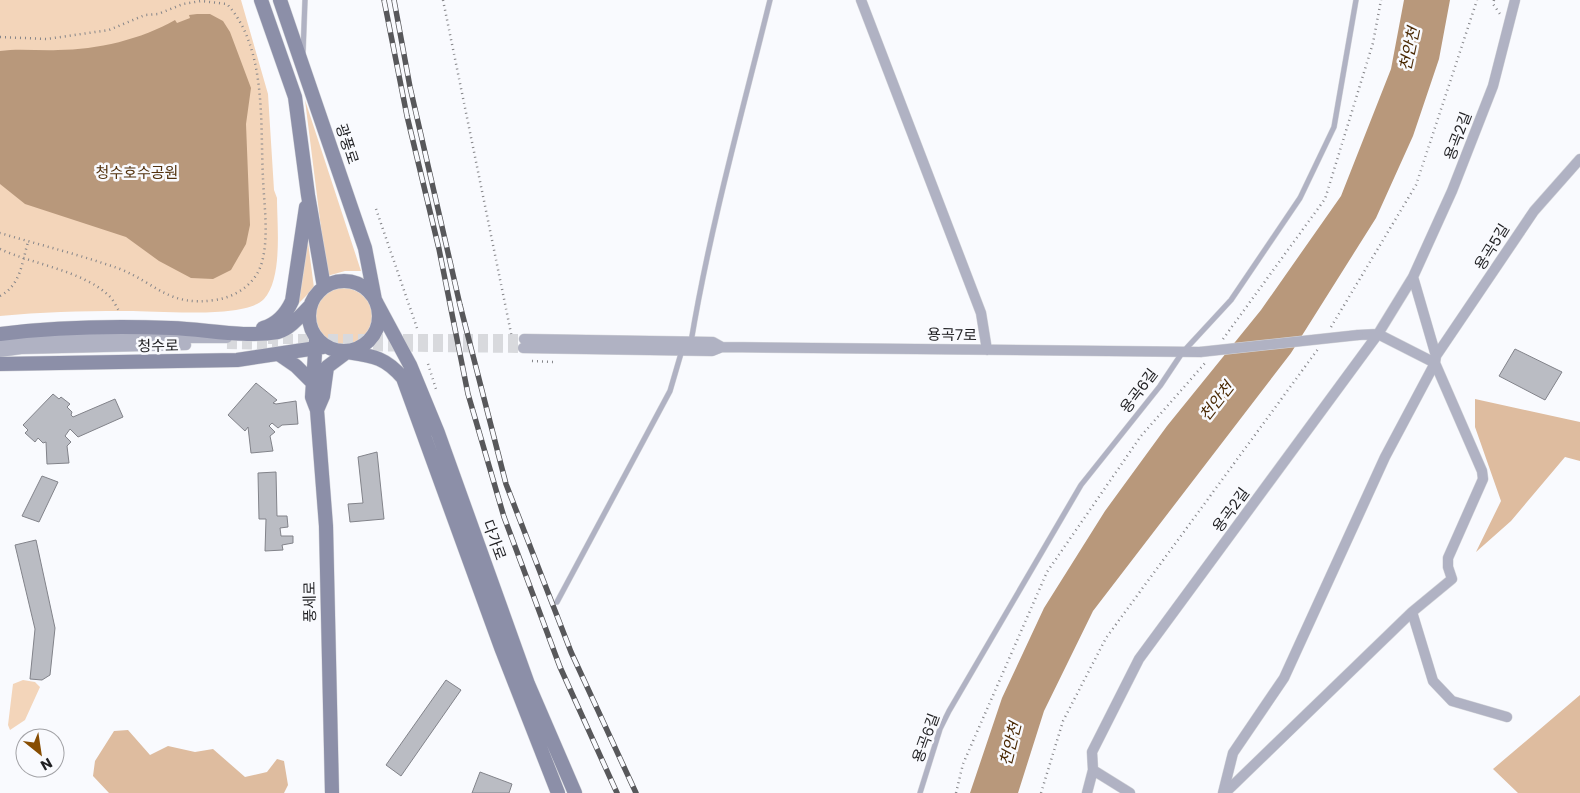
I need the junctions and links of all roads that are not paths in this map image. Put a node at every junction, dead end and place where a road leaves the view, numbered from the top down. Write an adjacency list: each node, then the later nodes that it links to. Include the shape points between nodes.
1 (261, 0): 10 (street, via 295,97)
2 (280, 0): 8 (street, 광풍로)
3 (305, 0): 8 (lane)
4 (770, 0): 19 (lane, via 730,162)
5 (861, 0): 24 (street, via 984,320)
6 (1356, 0): 27 (lane, 용곡6길, via 1334,127 1300,198 1231,300)
7 (1515, 0): 12 (street, 용곡2길, via 1493,86 1452,191)
8 (303, 66): 11 (street, 광풍로)
9 (1580, 159): 29 (street, 용곡5길, via 1534,210)
10 (308, 195): 13 (street); 18 (street, via 292,301 287,312 269,326)
11 (365, 248): 14 (street, 광풍로); 32 (street)
12 (1413, 276): 17 (street, 용곡2길); 29 (street)
13 (324, 287): 14 (street, via 347,281 358,284); 15 (street)
14 (375, 300): 26 (street, via 379,311 374,333 368,342); 32 (street, 다가로)
15 (310, 306): 18 (street, via 279,332); 21 (street, via 310,329)
16 (0, 334): 18 (street, 청수로, via 172,328)
17 (1378, 334): 27 (street, 용곡7로, bridge); 29 (street); 38 (street, 용곡2길, via 1139,659 1092,752)
18 (232, 339): 20 (street, via 87,338); 25 (street); 30 (street, via 249,337 251,349)
19 (692, 342): 22 (street, 용곡7로, via 712,342); 23 (street, 용곡7로, via 524,344)
20 (0, 343)
21 (319, 345): 26 (street); 28 (street, 청수로); 33 (street, 풍세로)
22 (722, 347): 23 (street, 용곡7로, via 712,351); 24 (street, 용곡7로)
23 (682, 350): 35 (lane, via 670,392)
24 (987, 350): 27 (street, 용곡7로)
25 (0, 352)
26 (347, 352): 34 (street, 풍세로, via 327,367 323,396); 40 (street, 다가로, via 382,359 403,378)
27 (1182, 353): 42 (lane, 용곡6길, via 1160,386 1081,485 948,711)
28 (280, 355): 30 (street, 청수로); 33 (street)
29 (1436, 359): 36 (street, via 1483,479 1448,558 1452,579); 45 (street, via 1385,457 1284,678 1233,752)
30 (237, 360): 31 (street, 청수로)
31 (0, 364)
32 (410, 365): 41 (street, 다가로, via 438,433 528,684)
33 (312, 382): 34 (street, 풍세로, via 312,397)
34 (317, 410): 39 (street, 풍세로, via 326,526)
35 (558, 602)
36 (1412, 612): 37 (street, via 1433,681 1438,687 1452,700); 45 (street)
37 (1507, 717)
38 (1093, 770): 43 (street, 용곡2길); 44 (street)
39 (332, 793)
40 (558, 793)
41 (574, 793)
42 (920, 793)
43 (1087, 793)
44 (1130, 793)
45 (1224, 793)

